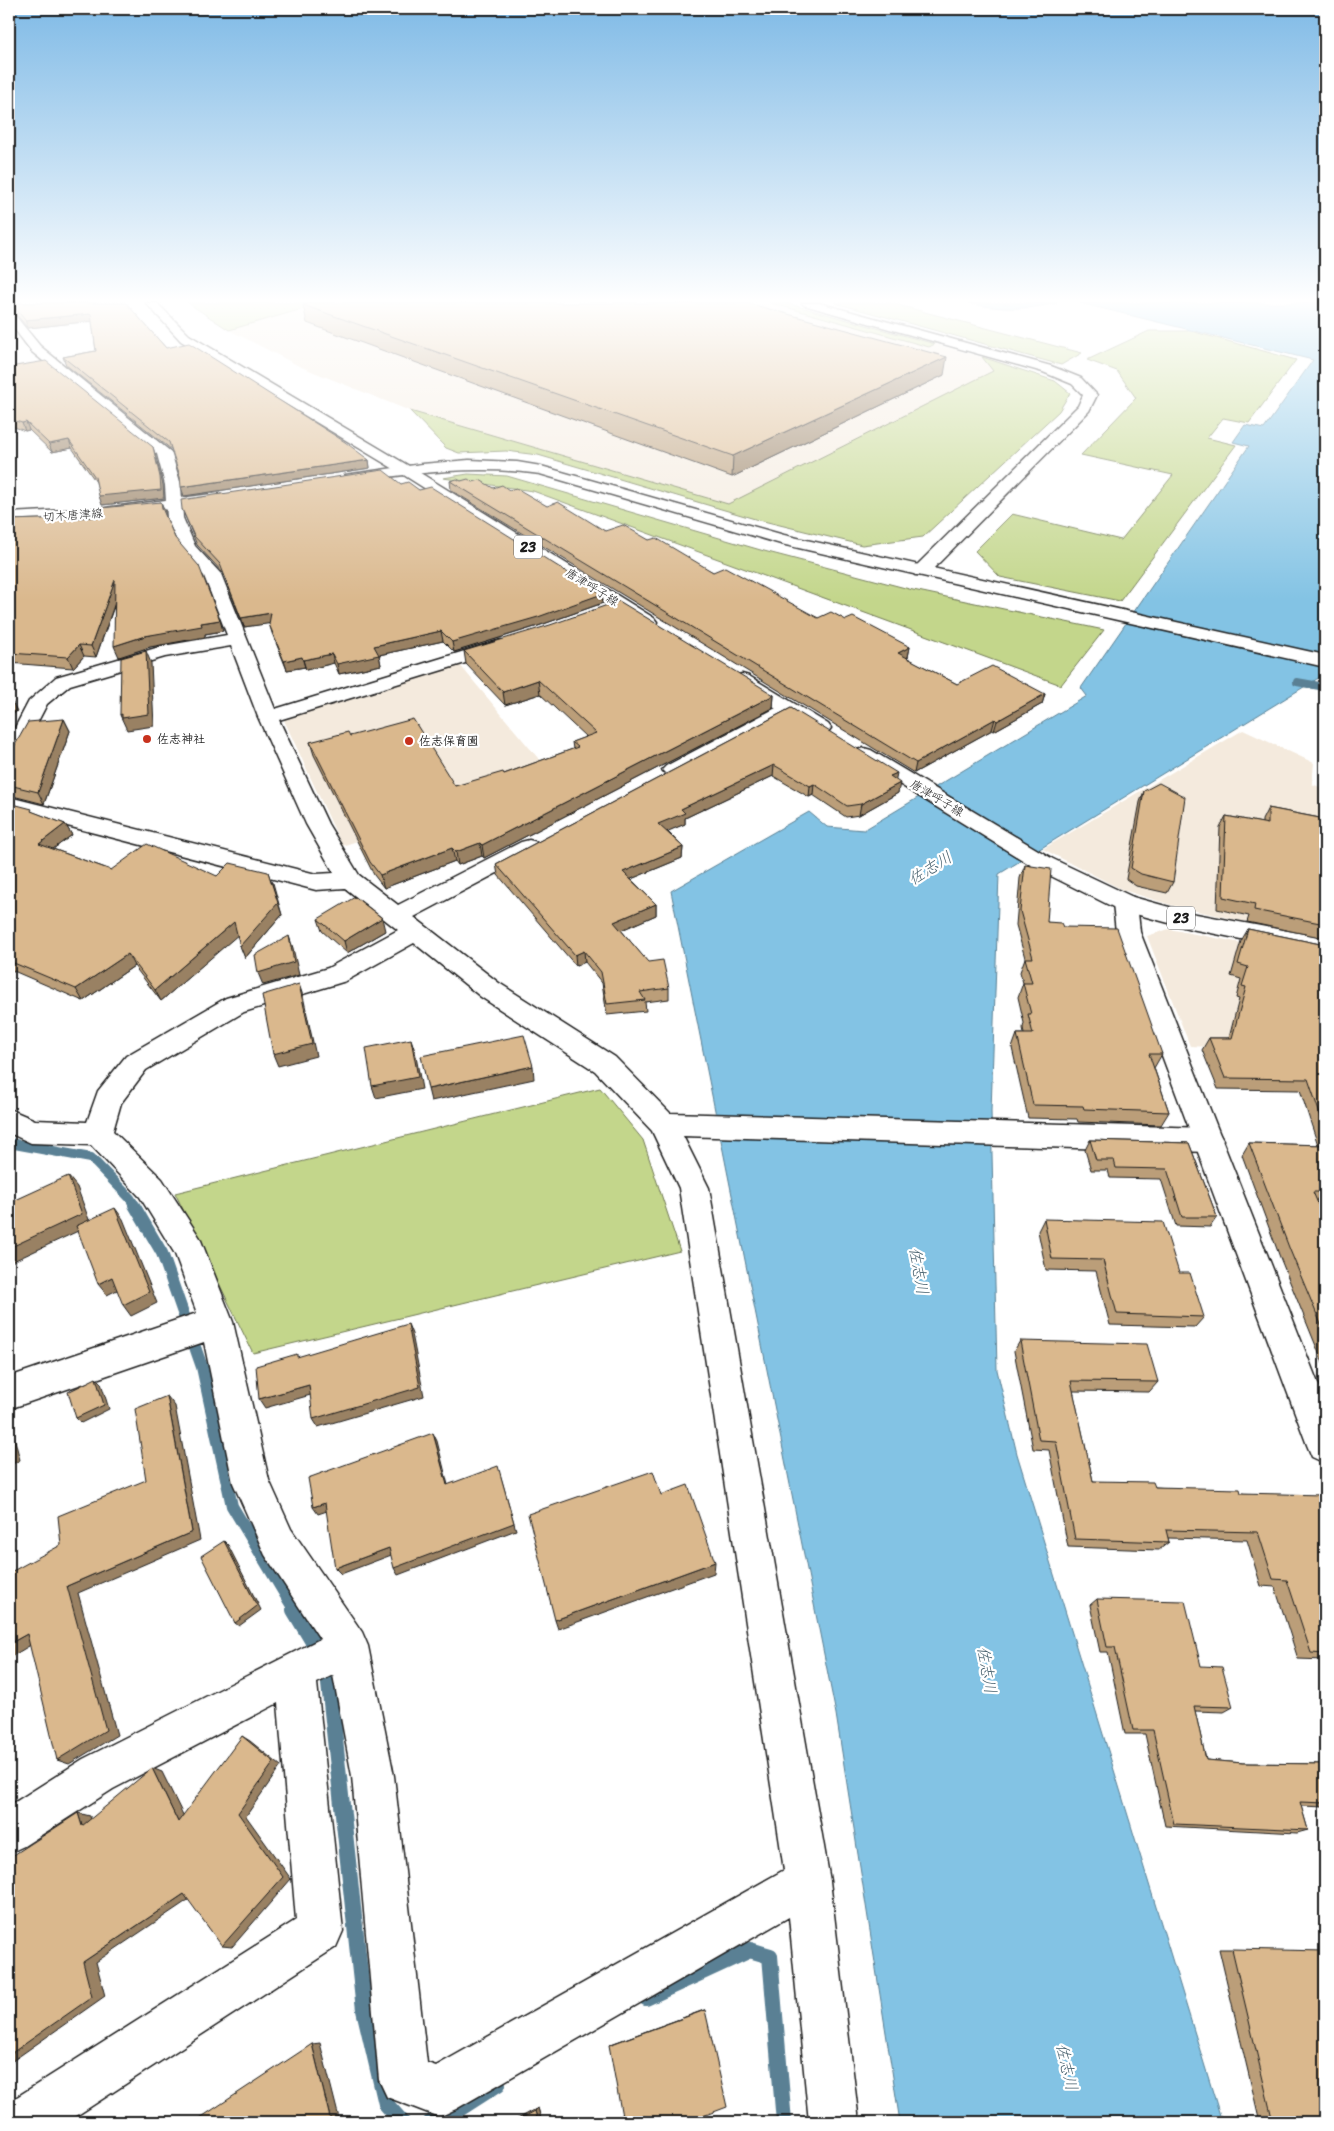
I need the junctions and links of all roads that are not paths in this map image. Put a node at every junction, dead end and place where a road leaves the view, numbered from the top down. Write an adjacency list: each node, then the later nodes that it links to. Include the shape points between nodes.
1 (102, 402): 7 (street, via 164,452 173,484)
2 (293, 402): 4 (street, 唐津呼子線 / 23)
3 (1087, 402): 9 (street)
4 (404, 469): 5 (street); 9 (street, via 479,463 541,470 780,540); 10 (street, 唐津呼子線 / 23)
5 (332, 481)
6 (230, 497): 7 (street, 切木唐津線)
7 (174, 505): 8 (street, 切木唐津線, via 105,513); 13 (street, via 175,518 188,548 212,574)
8 (9, 518)
9 (921, 571): 15 (street)
10 (621, 605): 11 (street); 12 (street, 唐津呼子線 / 23)
11 (596, 614)
12 (663, 631)
13 (238, 639): 18 (street); 19 (street, via 163,652 63,681 39,701)
14 (516, 641): 18 (street)
15 (1325, 662)
16 (731, 672): 17 (street, 唐津呼子線 / 23)
17 (790, 709): 20 (street); 24 (street, 唐津呼子線 / 23, via 1045,864)
18 (268, 717): 23 (street, via 317,824)
19 (9, 758)
20 (655, 780)
21 (9, 804): 23 (street, via 316,882)
22 (551, 835): 25 (street)
23 (350, 880): 25 (street)
24 (1125, 903): 26 (street, 唐津呼子線 / 23, via 1191,921); 30 (street, via 1128,932)
25 (405, 924): 28 (street, via 490,990 605,1064); 29 (street, via 337,975 235,1005 136,1063 108,1099)
26 (1325, 947)
27 (9, 1120): 29 (street, via 31,1131)
28 (663, 1124): 30 (street); 37 (street, via 694,1188)
29 (98, 1134): 31 (street, via 151,1188 189,1248)
30 (1208, 1140): 33 (street)
31 (217, 1322): 32 (street); 34 (street, via 251,1482 278,1542)
32 (9, 1393)
33 (1325, 1444)
34 (348, 1646): 35 (street); 37 (street, via 373,1776 404,2080 439,2092)
35 (296, 1672): 36 (street, via 98,1774); 38 (street, via 320,1931)
36 (9, 1830)
37 (808, 1881): 39 (street)
38 (23, 2122)
39 (834, 2122)

